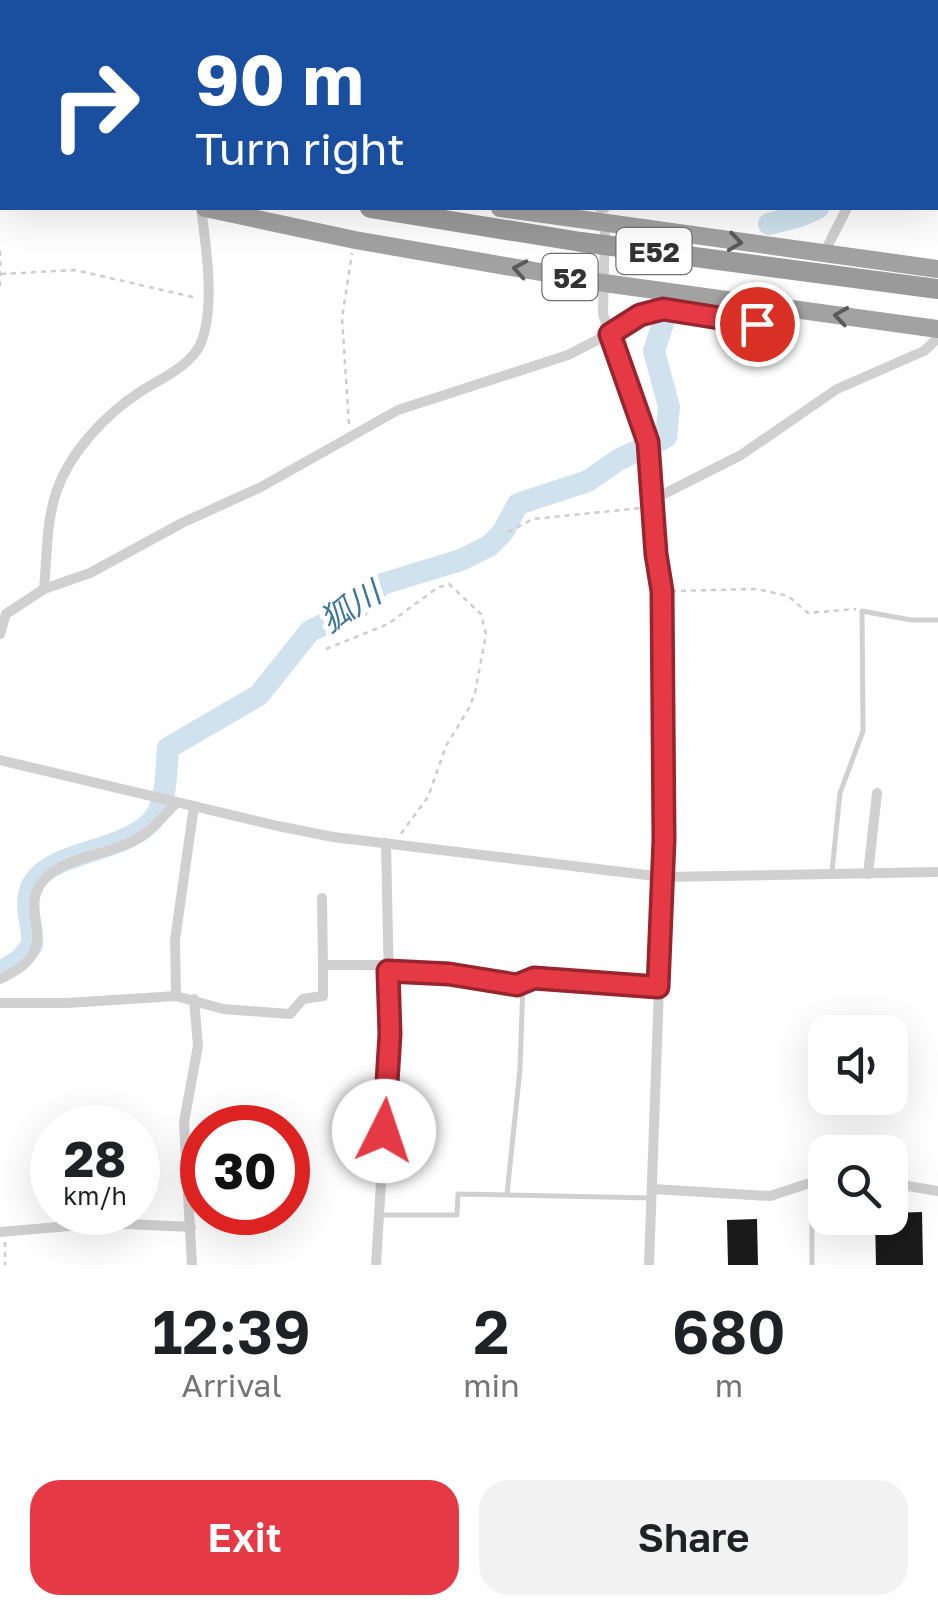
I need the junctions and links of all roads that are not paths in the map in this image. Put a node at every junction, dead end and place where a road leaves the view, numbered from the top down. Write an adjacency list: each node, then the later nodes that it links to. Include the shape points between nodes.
1 (203, 210): 16 (street, via 205,327 195,353 101,421 57,489)
2 (212, 210): 9 (highway, 52, one-way to 2)
3 (382, 210): 10 (highway, E52, bridge)
4 (552, 210): 6 (highway, 52)
5 (843, 210): 7 (street)
6 (604, 212): 7 (highway, 52, one-way to 7); 9 (street)
7 (823, 254): 8 (highway, 52)
8 (932, 270)
9 (604, 283): 11 (highway, 52); 13 (street)
10 (938, 289)
11 (784, 308): 12 (highway, 52, one-way to 11); 13 (street, via 770,328 663,309)
12 (938, 329)
13 (610, 334): 15 (street, via 648,442); 16 (street, via 568,355 398,410 262,488)
14 (938, 338): 15 (street, via 924,351 837,389 741,455)
15 (652, 503): 27 (street, via 662,591)
16 (44, 589): 18 (street, via 6,614)
17 (938, 620): 25 (lane, via 862,610 864,731 840,792)
18 (0, 634)
19 (0, 760): 21 (street)
20 (877, 794): 26 (street)
21 (176, 802): 22 (street); 31 (street, via 133,842 42,882 36,950)
22 (194, 806): 23 (street); 34 (street, via 175,940)
23 (390, 843): 27 (street); 30 (street)
24 (938, 872): 26 (street)
25 (832, 874): 26 (street); 27 (street)
26 (868, 874)
27 (663, 876): 33 (street)
28 (322, 898): 29 (street)
29 (324, 965): 30 (street); 35 (street, via 323,996 303,1000 290,1014 222,1009)
30 (388, 968): 32 (lane); 43 (street)
31 (0, 979)
32 (523, 983): 33 (lane, via 534,978); 42 (lane)
33 (658, 987): 41 (street)
34 (176, 996): 35 (street); 36 (street)
35 (194, 999): 37 (street, via 198,1046)
36 (0, 1003)
37 (187, 1105)
38 (808, 1182): 41 (street, via 770,1196)
39 (908, 1186): 40 (street)
40 (938, 1191)
41 (653, 1193): 42 (lane); 50 (street)
42 (508, 1194): 43 (lane, via 458,1194 457,1215)
43 (380, 1216): 49 (street)
44 (180, 1227): 45 (street)
45 (2, 1231)
46 (191, 1235): 48 (street)
47 (812, 1235): 51 (lane)
48 (192, 1265)
49 (376, 1265)
50 (649, 1265)
51 (812, 1265)

